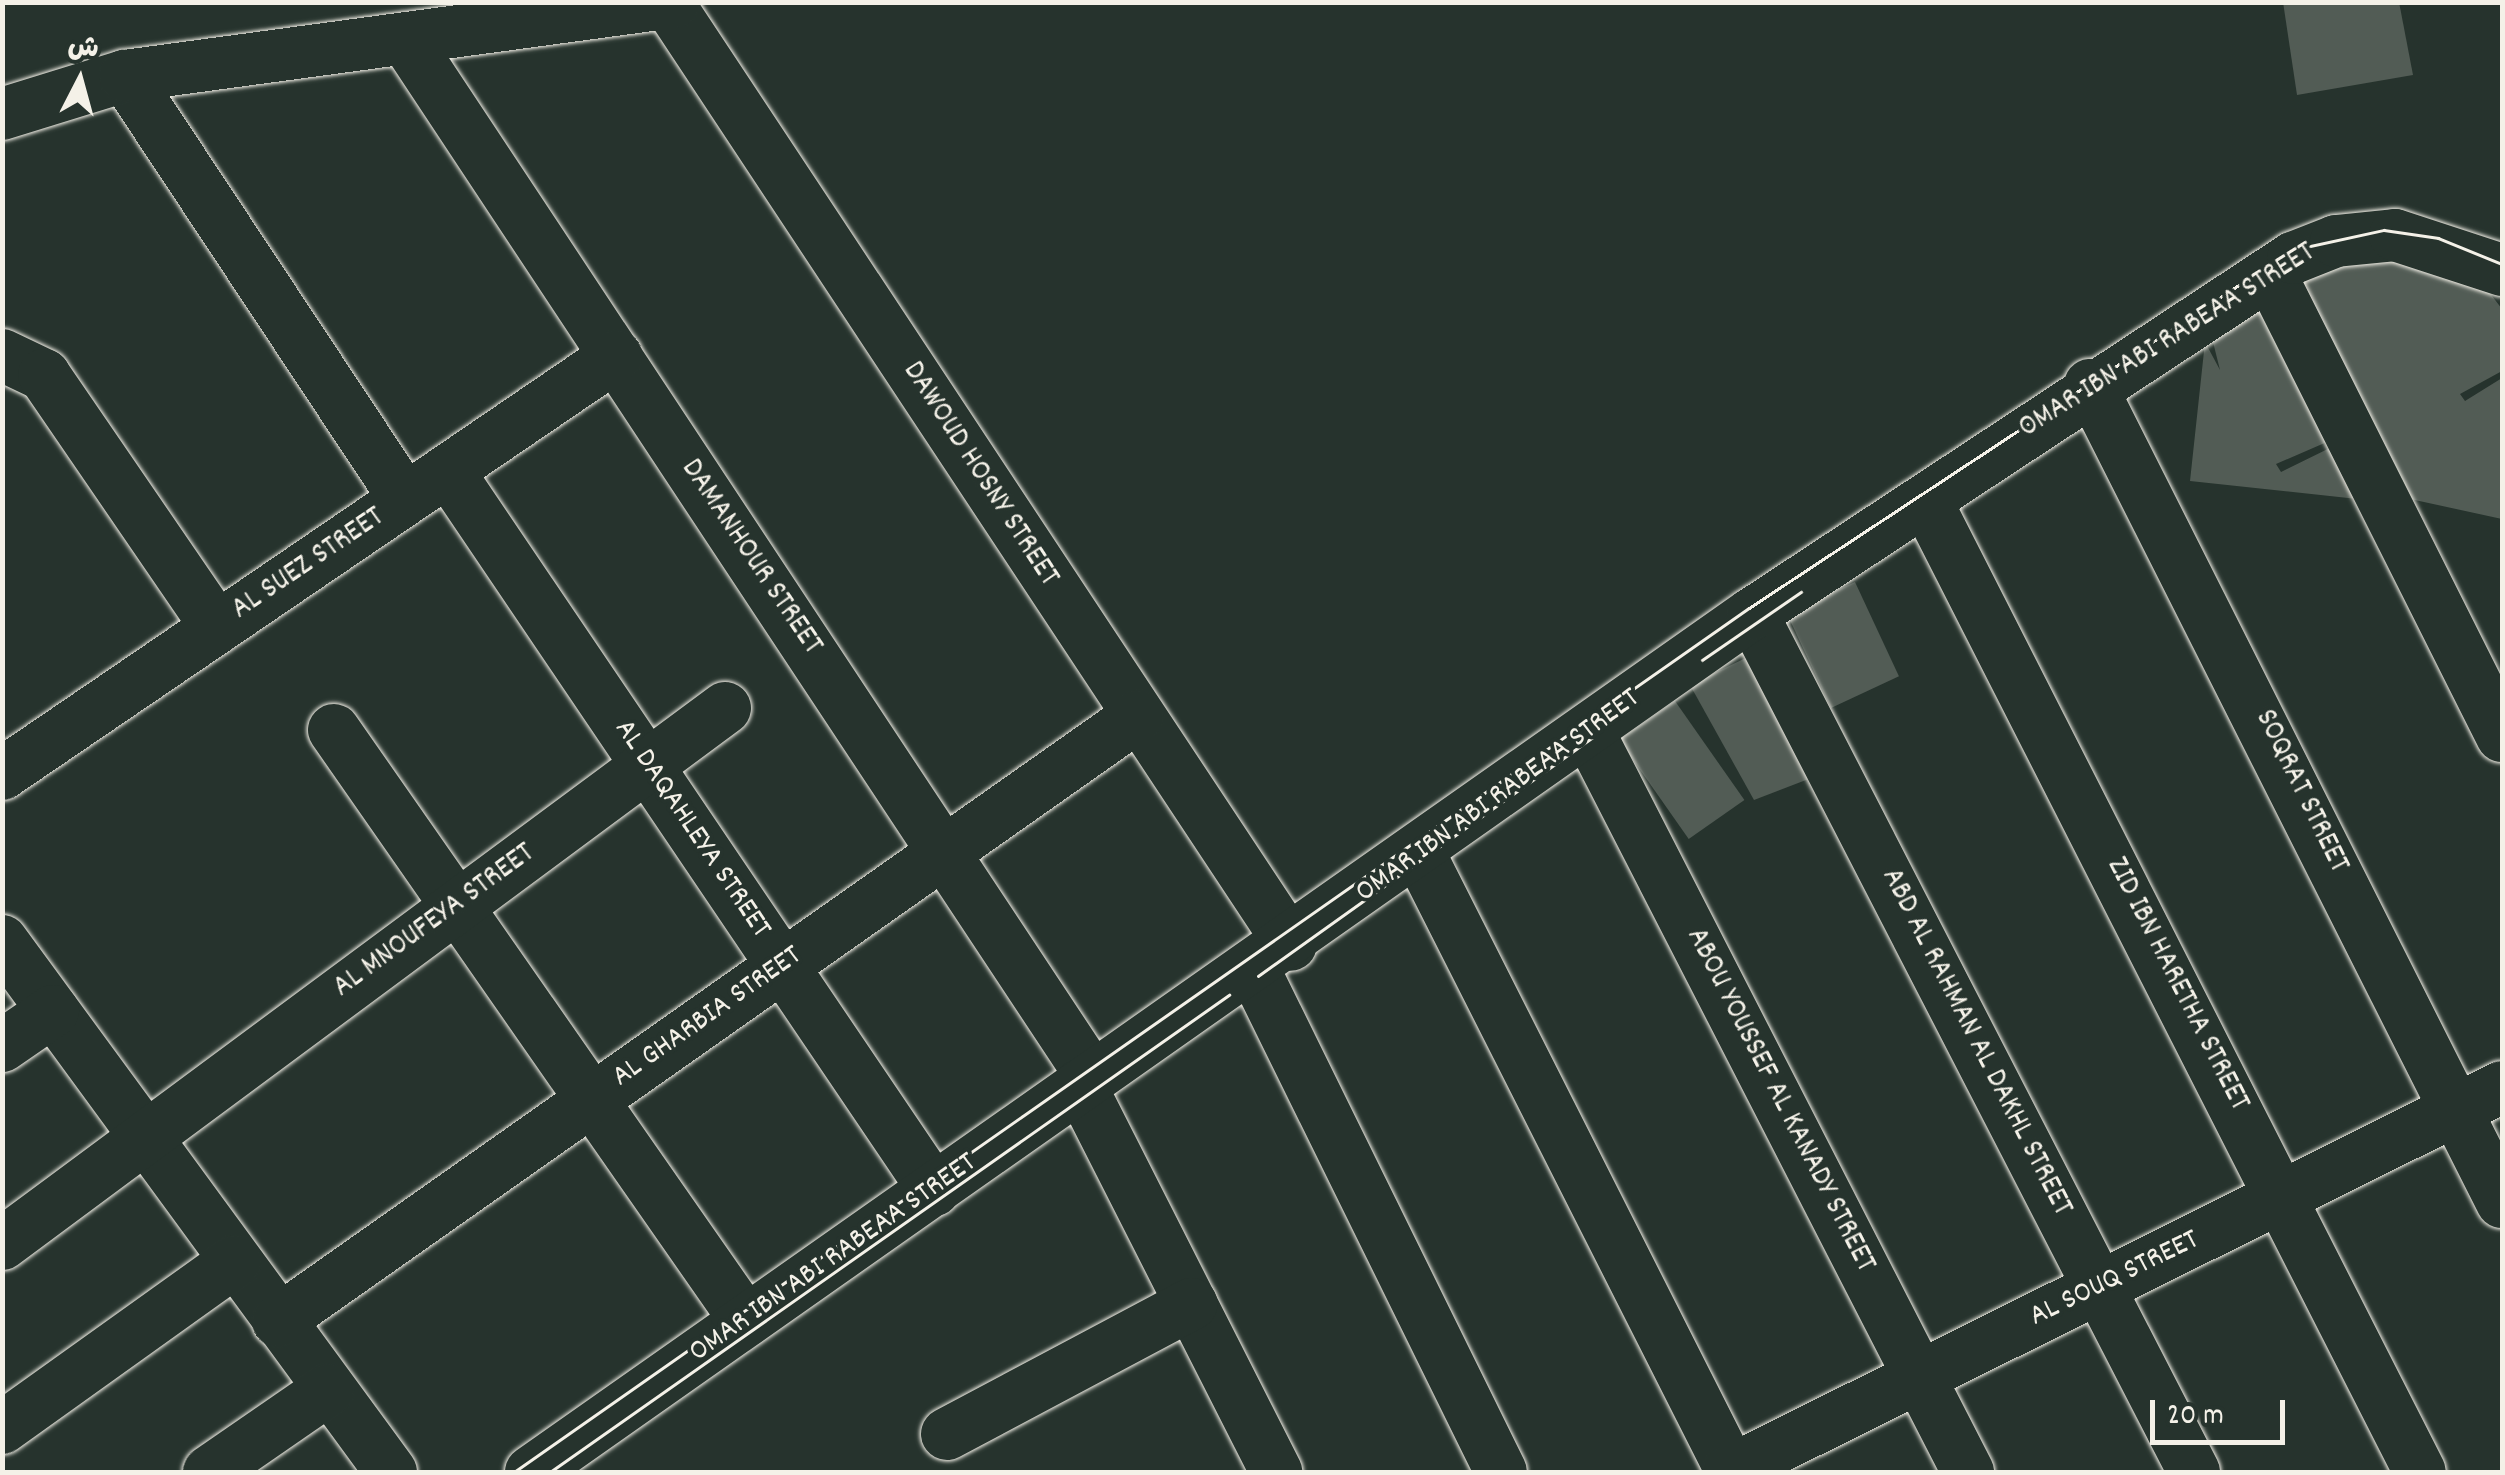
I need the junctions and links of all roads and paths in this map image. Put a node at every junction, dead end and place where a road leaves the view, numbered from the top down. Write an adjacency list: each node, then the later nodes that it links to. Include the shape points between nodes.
1 (671, 3): 2 (street); 17 (street, DAWOUD HOSNY STREET)
2 (406, 40): 3 (street); 8 (street, DAMANHOUR STREET)
3 (126, 76): 4 (street); 11 (street)
4 (2, 114)
5 (2502, 270): 6 (street, OMAR IBN ABI RABEAA STREET, via 2444,245 2382,234 2319,245)
6 (2270, 274): 9 (street, OMAR IBN ABI RABEAA STREET); 15 (street)
7 (2, 355): 14 (street, via 44,375)
8 (616, 356): 10 (street, AL SUEZ STREET); 23 (street, DAMANHOUR STREET)
9 (2090, 385): 12 (street, OMAR IBN ABI RABEAA STREET); 34 (street, SOQRAT STREET)
10 (448, 471): 11 (street, AL SUEZ STREET); 21 (street, AL DAQAHLEYA STREET)
11 (405, 499): 14 (street, AL SUEZ STREET)
12 (1926, 500): 13 (street, OMAR IBN ABI RABEAA STREET); 37 (street, ZID IBN HARETHA STREET)
13 (1752, 614): 19 (street, OMAR IBN ABI RABEAA STREET); 41 (street, ABD AL RAHMAN AL DAKHL STREET)
14 (216, 628): 22 (street, AL SUEZ STREET)
15 (2482, 644): 20 (street)
16 (725, 708): 21 (street, AL MNOUFEYA STREET)
17 (1138, 716): 23 (street, AL GHARBIA STREET); 27 (street, DAWOUD HOSNY STREET)
18 (334, 730): 25 (street)
19 (1588, 731): 24 (street, OMAR IBN ABI RABEAA STREET); 45 (street, ABOU YOUSSEF AL KANADY STREET)
20 (2502, 736)
21 (647, 765): 25 (street, AL MNOUFEYA STREET); 28 (street, AL DAQAHLEYA STREET)
22 (2, 774)
23 (946, 851): 28 (street, AL GHARBIA STREET); 31 (street, DAMANHOUR STREET)
24 (1420, 855): 27 (street, OMAR IBN ABI RABEAA STREET); 54 (street)
25 (457, 906): 33 (street); 35 (street, AL MNOUFEYA STREET)
26 (2, 941): 29 (street)
27 (1273, 958): 31 (street, OMAR IBN ABI RABEAA STREET); 53 (street, DAWOUD HOSNY STREET)
28 (783, 966): 33 (street, AL GHARBIA STREET); 36 (street, AL DAQAHLEYA STREET)
29 (53, 1010): 30 (street); 35 (street)
30 (2, 1046)
31 (1086, 1081): 36 (street, OMAR IBN ABI RABEAA STREET); 42 (street, DAMANHOUR STREET)
32 (2502, 1087): 34 (street, AL SOUQ STREET)
33 (592, 1100): 43 (street, AL GHARBIA STREET); 44 (street)
34 (2455, 1110): 37 (street, AL SOUQ STREET); 38 (street, SOQRAT STREET)
35 (144, 1137): 39 (street, AL MNOUFEYA STREET); 40 (street)
36 (934, 1190): 44 (street, OMAR IBN ABI RABEAA STREET)
37 (2284, 1196): 41 (street, AL SOUQ STREET); 57 (street, ZID IBN HARETHA STREET)
38 (2502, 1202)
39 (2, 1244)
40 (235, 1261): 43 (street); 47 (street)
41 (2101, 1287): 45 (street, AL SOUQ STREET); 56 (street, ABD AL RAHMAN AL DAKHL STREET)
42 (1192, 1304): 48 (street); 52 (street, DAMANHOUR STREET)
43 (278, 1320): 46 (street)
44 (746, 1321): 51 (street, OMAR IBN ABI RABEAA STREET)
45 (1921, 1377): 54 (street, AL SOUQ STREET); 55 (street, ABOU YOUSSEF AL KANADY STREET)
46 (328, 1390): 49 (street); 50 (street)
47 (2, 1428)
48 (948, 1434)
49 (208, 1472)
50 (390, 1472)
51 (531, 1472)
52 (1276, 1472)
53 (1501, 1472)
54 (1730, 1472)
55 (1968, 1472)
56 (2194, 1472)
57 (2420, 1472)

